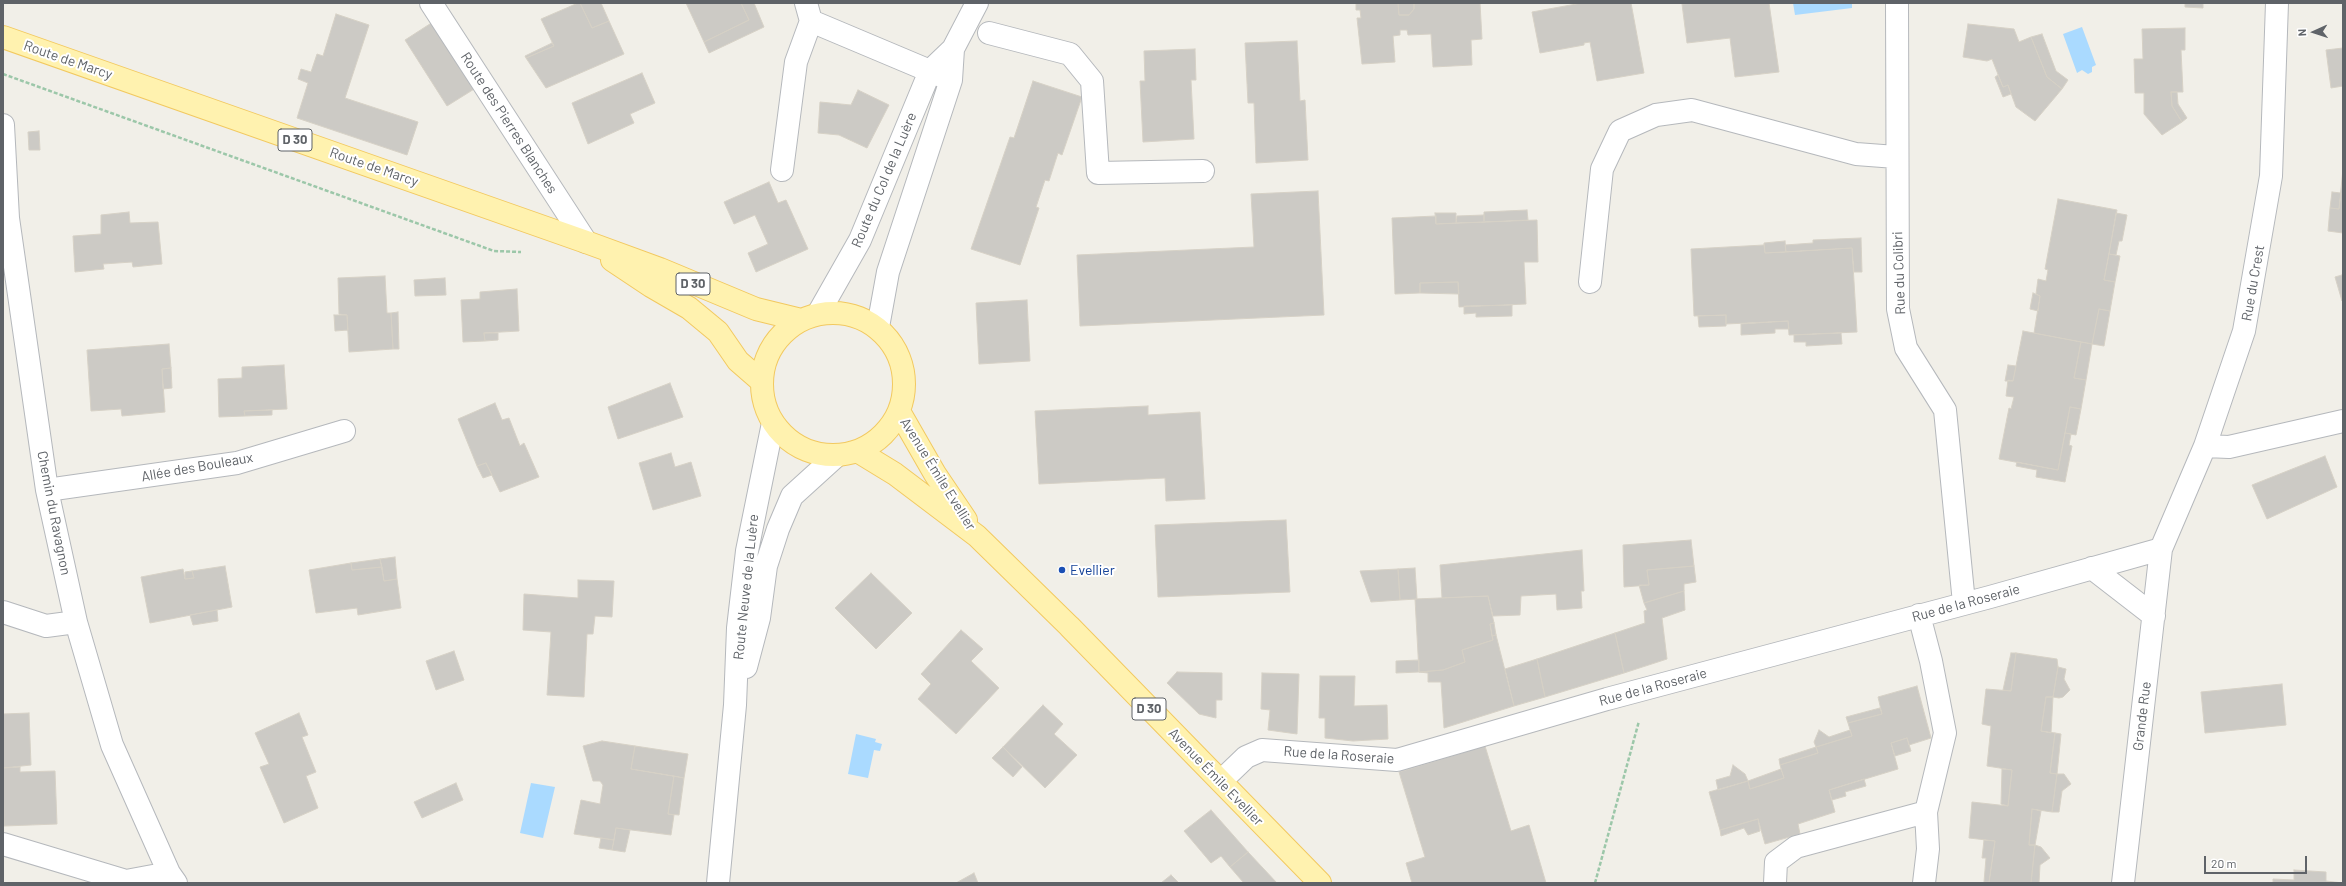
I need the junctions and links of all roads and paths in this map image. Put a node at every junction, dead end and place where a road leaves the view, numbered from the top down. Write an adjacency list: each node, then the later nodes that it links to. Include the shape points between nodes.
1 (977, 3): 8 (street, Route du Col de la Luère)
2 (1897, 3): 13 (street, Rue du Colibri)
3 (2277, 3): 26 (street, Rue du Crest, via 2271,176 2244,331)
4 (434, 4): 16 (street, Route des Pierres Blanches)
5 (808, 12): 9 (street); 14 (street, via 796,62)
6 (989, 33): 15 (street, via 1070,54 1092,81 1098,173)
7 (3, 37): 16 (main road, Route de Marcy / D 30)
8 (953, 50): 9 (street, Route du Col de la Luère); 11 (street, Route du Col de la Luère)
9 (930, 71): 11 (street); 19 (street, Route du Col de la Luère, via 860,240)
10 (3, 74): 17 (path, via 494,251)
11 (951, 80): 20 (street, Route du Col de la Luère, via 888,272)
12 (3, 125): 29 (street, Chemin du Ravagnon, via 8,218)
13 (1896, 158): 18 (street, via 1856,154 1692,110 1656,115 1620,131 1602,168); 33 (street, Rue du Colibri, via 1898,309 1906,348 1944,410)
14 (782, 170)
15 (1203, 171)
16 (586, 242): 19 (main road, Route de Marcy / D 30, via 660,269 756,309); 21 (main road, Route de Marcy / D 30, via 689,308 718,332 738,361)
17 (523, 252)
18 (1590, 282)
19 (809, 317): 20 (main road, Route de Marcy, via 839,313); 21 (main road, via 781,335 767,356)
20 (878, 328): 22 (main road, via 898,352 906,382)
21 (761, 381): 24 (main road, via 764,404)
22 (900, 413): 27 (main road, via 884,436); 30 (main road, Avenue Émile Evellier / D 30, via 935,474)
23 (2343, 421): 26 (street, via 2229,447)
24 (773, 424): 28 (main road, via 790,441 811,453); 39 (street, Route Neuve de la Luère, via 747,551 738,628)
25 (344, 431): 29 (street, Allée des Bouleaux, via 237,463)
26 (2205, 446): 31 (street, Rue du Crest)
27 (859, 452): 28 (main road); 30 (main road, Avenue Émile Evellier / D 30, via 896,474)
28 (835, 457): 39 (street, Route Neuve de la Luère, via 792,496 778,529 766,566 759,618)
29 (47, 490): 37 (street, Chemin du Ravagnon)
30 (977, 536): 40 (main road, Avenue Émile Evellier / D 30)
31 (2161, 549): 32 (street, Rue de la Roseraie); 36 (street, Grande Rue)
32 (2092, 568): 33 (street, Rue de la Roseraie); 36 (street)
33 (1964, 603): 35 (street, Rue de la Roseraie)
34 (3, 612): 37 (street, via 46,626)
35 (1919, 615): 38 (street, Rue de la Roseraie); 41 (street, via 1945,734)
36 (2154, 616): 49 (street, Grande Rue)
37 (76, 622): 43 (street, Chemin du Ravagnon, via 112,745)
38 (1647, 688): 40 (street, Rue de la Roseraie, via 1397,760 1262,750 1246,757); 46 (path)
39 (735, 705): 44 (street, Route Neuve de la Luère)
40 (1221, 781): 45 (main road, Avenue Émile Evellier / D 30)
41 (1926, 812): 47 (street, via 1796,847 1776,862); 48 (street, via 1928,848)
42 (3, 844): 43 (street, via 126,881)
43 (172, 878)
44 (718, 883)
45 (1320, 883)
46 (1595, 883)
47 (1775, 883)
48 (1924, 883)
49 (2123, 883)

